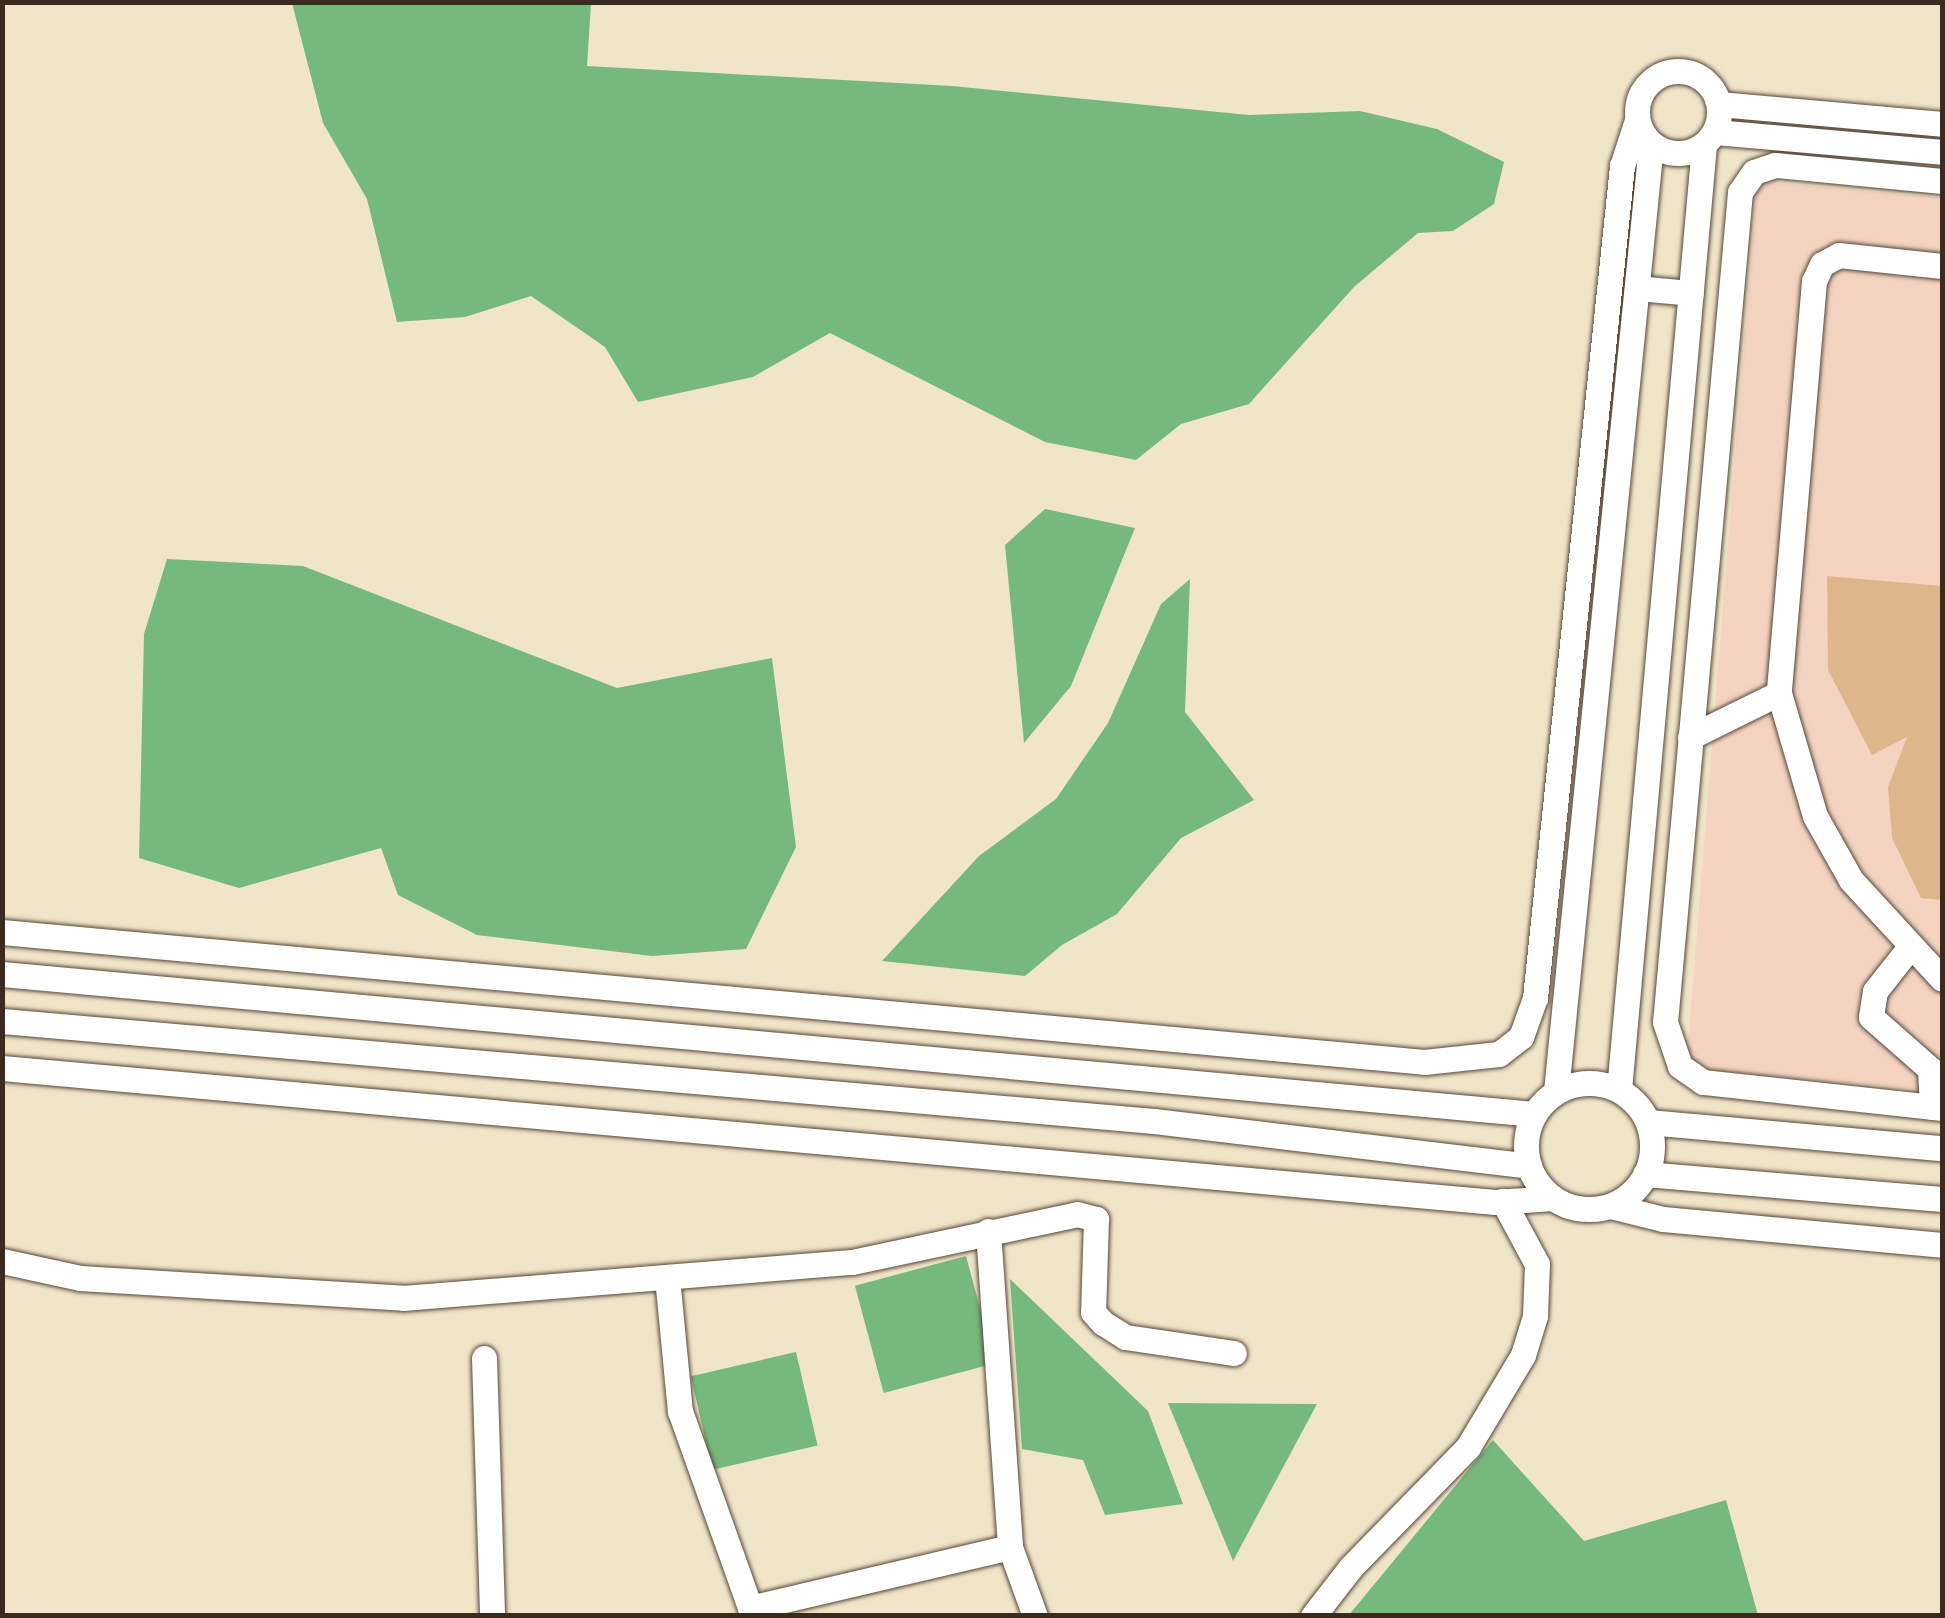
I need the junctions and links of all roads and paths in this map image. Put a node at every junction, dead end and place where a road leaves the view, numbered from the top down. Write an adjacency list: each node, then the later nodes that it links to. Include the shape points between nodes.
1 (1718, 104): 2 (street, via 1699,76 1674,70 1650,82); 3 (street); 4 (street)
2 (1637, 120): 5 (street); 13 (street, via 1622,166 1535,998 1520,1037 1499,1054 1424,1062)
3 (1942, 124)
4 (1709, 138): 5 (street, via 1678,154); 6 (street); 10 (street)
5 (1651, 144): 9 (street)
6 (1942, 152)
7 (1942, 181): 12 (street, via 1776,165 1745,180)
8 (1942, 266): 11 (street, via 1839,255 1822,264 1814,281)
9 (1637, 288): 10 (street); 20 (street)
10 (1690, 293): 19 (street)
11 (1779, 692): 12 (street); 14 (street, via 1815,816 1851,880)
12 (1690, 737): 21 (street, via 1664,1022 1680,1066 1727,1088)
13 (2, 932)
14 (1909, 948): 16 (street); 21 (street, via 1875,992 1871,1017 1930,1069)
15 (2, 974): 22 (street)
16 (1942, 979)
17 (2, 1021): 25 (street, via 1154,1121)
18 (2, 1068): 29 (street)
19 (1619, 1090): 20 (street, via 1577,1083); 23 (street)
20 (1556, 1091): 22 (street)
21 (1937, 1107)
22 (1535, 1114): 25 (street, via 1526,1146)
23 (1648, 1122): 24 (street); 26 (street, via 1652,1142)
24 (1942, 1148)
25 (1529, 1166): 27 (street)
26 (1645, 1174): 28 (street); 30 (street)
27 (1552, 1198): 29 (street); 30 (street, via 1581,1208)
28 (1942, 1199)
29 (1503, 1201): 41 (street, via 1537,1264 1535,1316 1524,1355 1468,1447 1351,1566)
30 (1611, 1206): 32 (street, via 1663,1219)
31 (988, 1231): 34 (street, via 852,1262); 35 (street, via 1077,1214 1096,1219 1093,1312 1103,1323 1126,1337); 37 (street)
32 (1942, 1245)
33 (2, 1261): 34 (street, via 80,1278 403,1298)
34 (666, 1277): 38 (street, via 680,1411)
35 (1234, 1353)
36 (484, 1358): 39 (street)
37 (1010, 1548): 38 (street); 40 (street)
38 (747, 1613)
39 (492, 1616)
40 (1035, 1616)
41 (1313, 1616)

